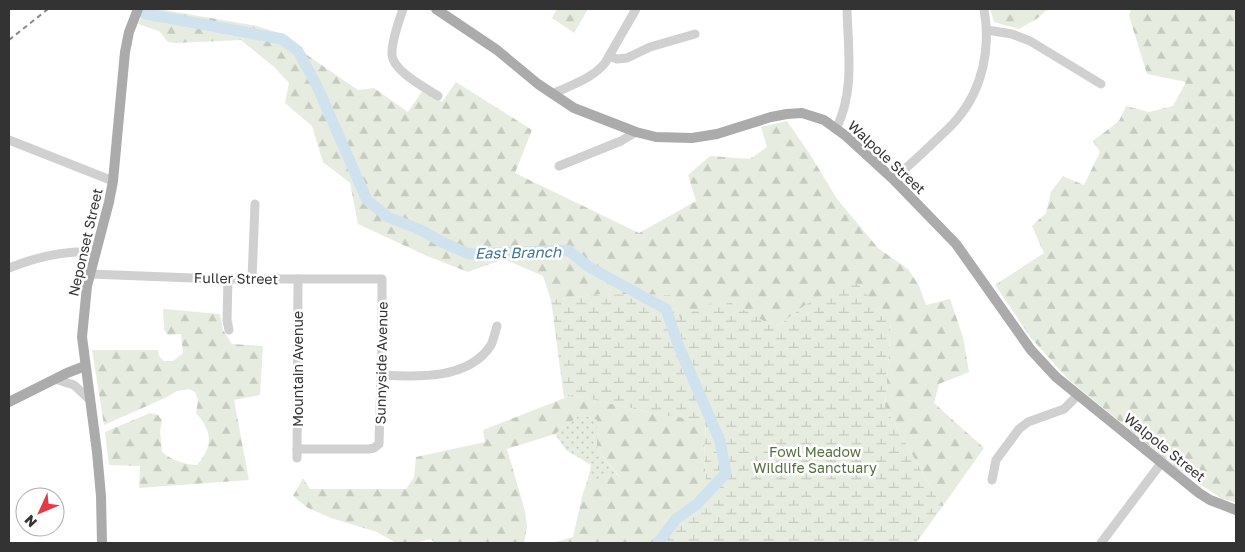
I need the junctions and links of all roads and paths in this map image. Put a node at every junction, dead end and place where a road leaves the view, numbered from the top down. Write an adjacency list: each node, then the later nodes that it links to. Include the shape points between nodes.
1 (403, 9): 12 (street, via 392,56 404,73)
2 (436, 9): 11 (main road, Walpole Street)
3 (636, 9): 9 (street)
4 (847, 9): 13 (street, via 848,88 845,108)
5 (984, 9): 7 (street)
6 (136, 12): 18 (main road, Neponset Street, via 124,61)
7 (987, 30): 10 (street, via 1030,41); 17 (street, via 980,80 966,108)
8 (695, 34): 9 (street, via 650,47 627,58)
9 (609, 56): 11 (street, via 592,75)
10 (1102, 84)
11 (552, 94): 14 (main road, Walpole Street, via 574,108)
12 (438, 96)
13 (836, 129): 14 (main road, Walpole Street, via 824,120 802,113 770,117 717,134 692,138 656,137); 17 (main road, Walpole Street)
14 (636, 132): 16 (street)
15 (9, 140): 18 (street)
16 (559, 166)
17 (893, 179): 32 (main road, Walpole Street, via 956,244 1031,350)
18 (113, 181): 20 (main road, Neponset Street)
19 (255, 204): 24 (street)
20 (96, 252): 21 (street, via 64,252); 22 (main road, Neponset Street)
21 (9, 268)
22 (90, 274): 23 (street, Fuller Street); 29 (main road, Neponset Street, via 82,337)
23 (228, 279): 24 (street, Fuller Street); 28 (street)
24 (252, 279): 25 (street, Fuller Street)
25 (298, 279): 26 (street, Fuller Street); 35 (street, Mountain Avenue, via 297,454 369,450)
26 (382, 279): 30 (street, Sunnyside Avenue)
27 (497, 326): 30 (street, via 492,343 484,354 458,369 413,376)
28 (229, 330)
29 (84, 366): 31 (main road); 33 (main road, Neponset Street)
30 (381, 374): 35 (street, Sunnyside Avenue, via 380,440)
31 (55, 379): 33 (street, via 74,385); 34 (main road)
32 (1077, 396): 36 (main road, Walpole Street); 37 (street, via 1064,409 1020,428 996,460)
33 (90, 400): 39 (main road, Neponset Street, via 99,470)
34 (9, 402)
35 (377, 446)
36 (1162, 462): 38 (main road, Walpole Street, via 1199,493); 40 (street)
37 (992, 480)
38 (1236, 510)
39 (102, 543)
40 (1101, 543)

